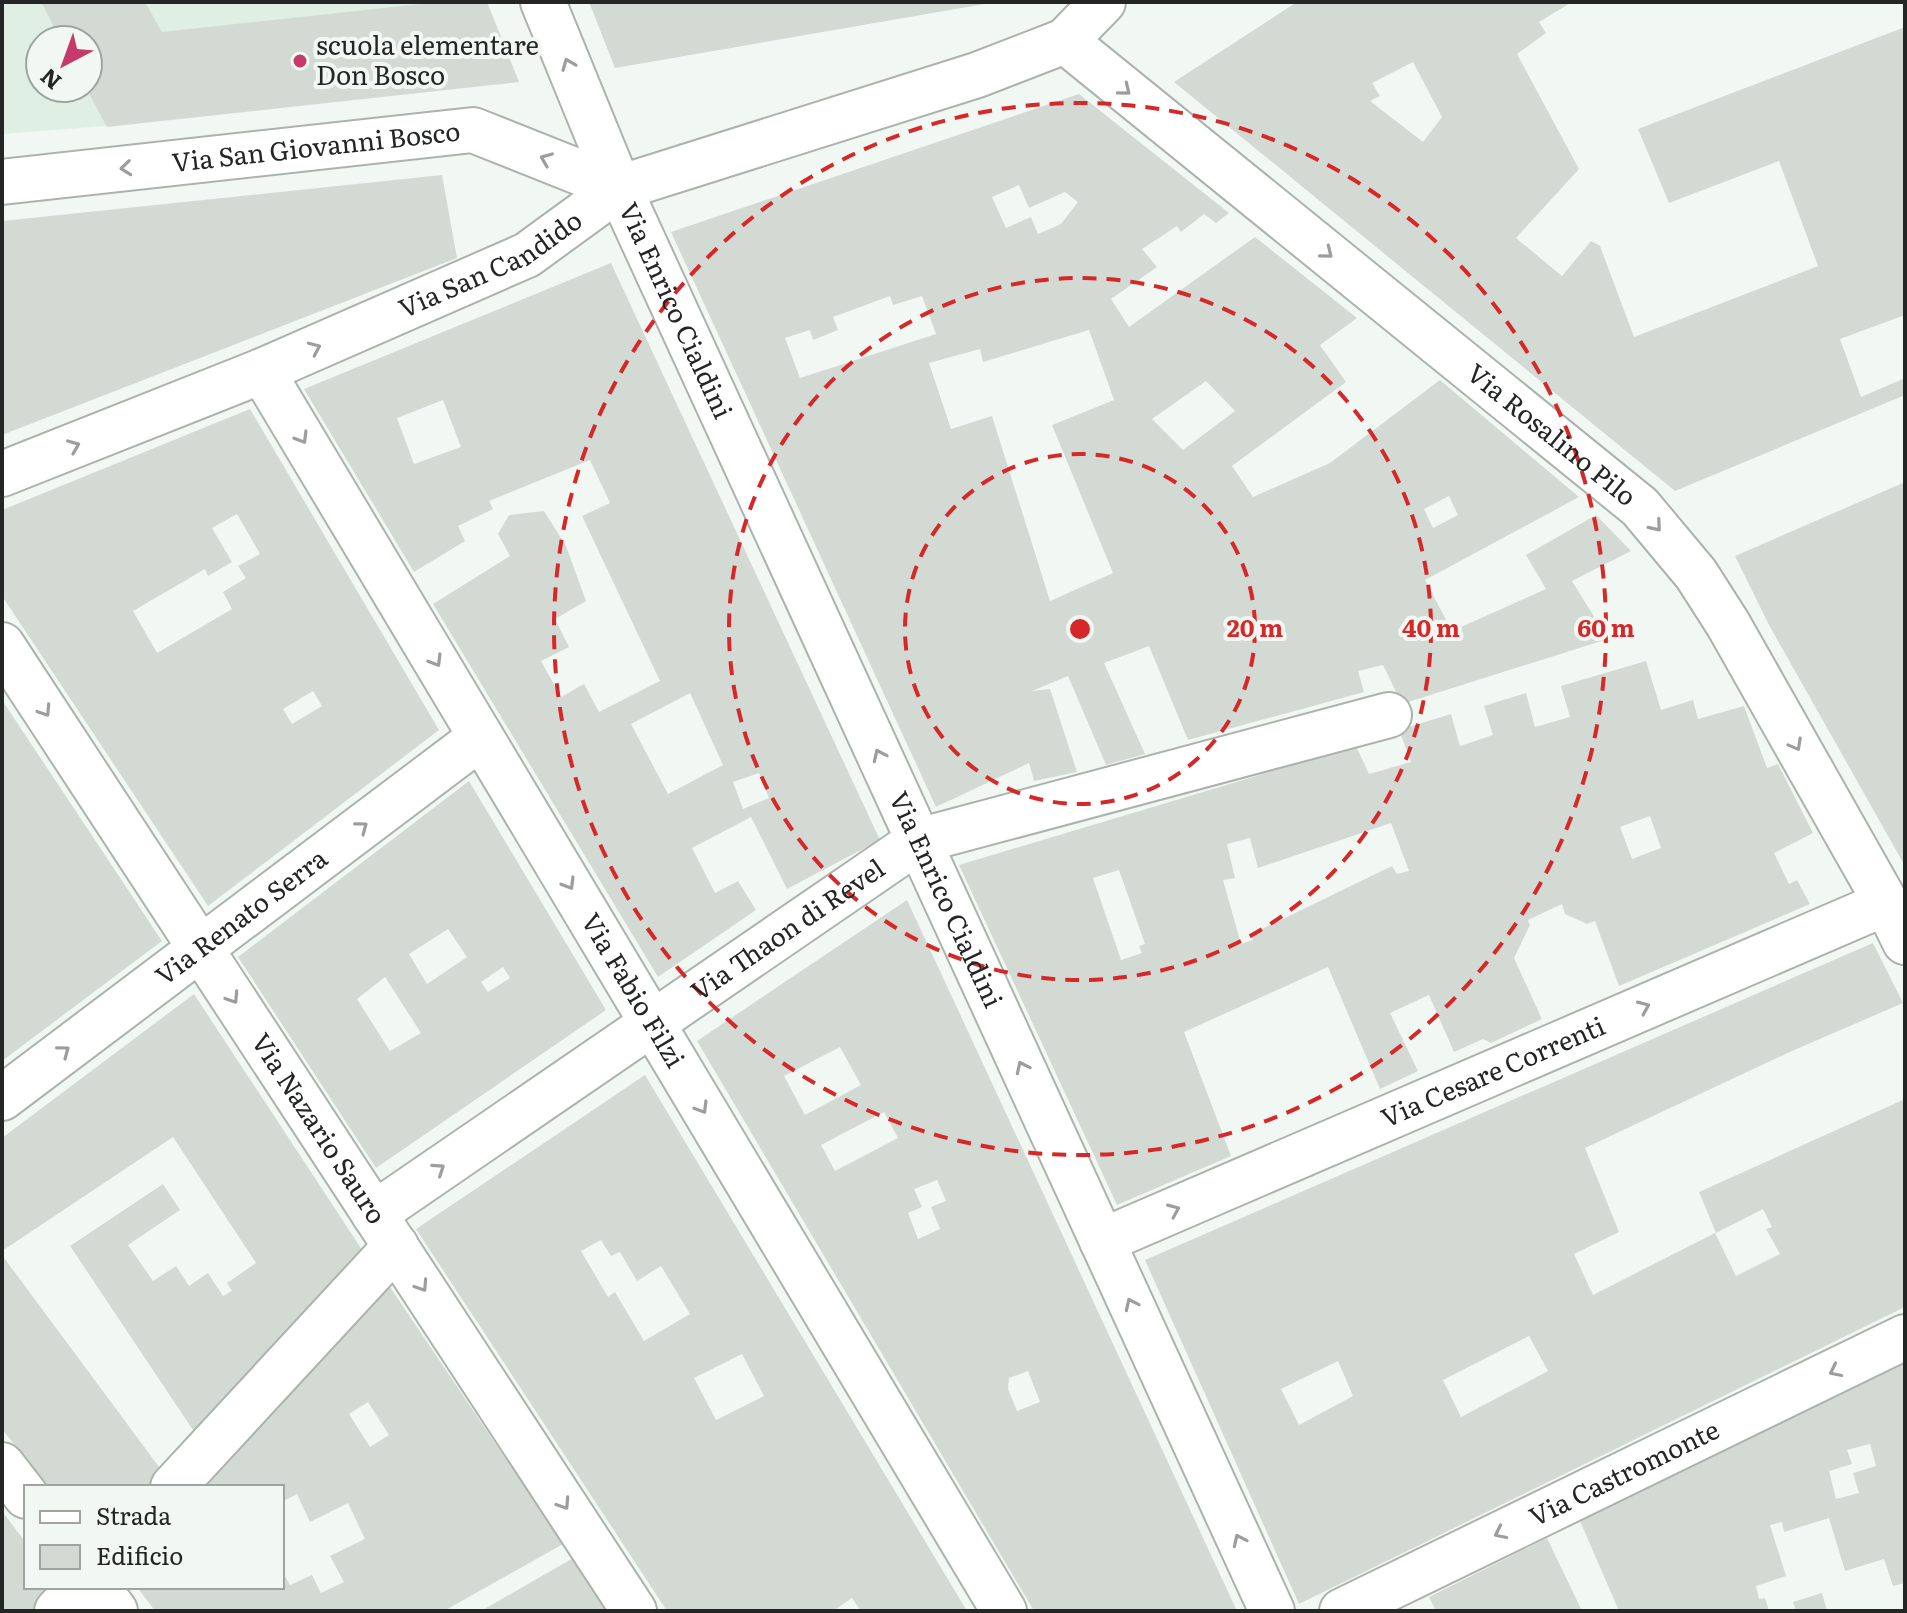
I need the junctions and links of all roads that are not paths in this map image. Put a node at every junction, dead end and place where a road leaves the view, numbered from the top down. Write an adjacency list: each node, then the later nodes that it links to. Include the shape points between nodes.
1 (543, 2): 5 (street, Via Enrico Cialdini, one-way to 1)
2 (1103, 2): 3 (street, Via San Candido)
3 (1065, 41): 5 (street, Via San Candido, via 977,75); 12 (street, Via Rosalino Pilo, one-way to 12, via 1640,507 1696,574 1728,624)
4 (2, 182): 5 (street, Via San Giovanni Bosco, one-way to 4, via 473,130)
5 (619, 188): 6 (street, Via San Candido, one-way to 5, via 527,255); 11 (street, Via Enrico Cialdini, one-way to 5)
6 (262, 371): 7 (street, Via San Candido, one-way to 6); 10 (street, Via Fabio Filzi, one-way to 10)
7 (2, 474)
8 (2, 645): 14 (street, Via Nazario Sauro, one-way to 14)
9 (1389, 715): 11 (street, Via Thaon di Revel)
10 (481, 737): 14 (street, Via Renato Serra, one-way to 10); 15 (street, Via Fabio Filzi, one-way to 15)
11 (918, 841): 15 (street, Via Thaon di Revel); 18 (street, Via Enrico Cialdini, one-way to 11)
12 (1886, 903): 13 (street, Via Rosalino Pilo); 18 (street, Via Cesare Correnti, one-way to 12)
13 (1905, 942)
14 (200, 949): 16 (street, Via Renato Serra, one-way to 14); 17 (street, Via Nazario Sauro, one-way to 17)
15 (652, 1024): 17 (street, Via Thaon di Revel, one-way to 15); 29 (street, Via Fabio Filzi, one-way to 29)
16 (2, 1098)
17 (385, 1230): 21 (street, Via Thaon di Revel); 28 (street, Via Nazario Sauro, one-way to 28)
18 (1102, 1241): 30 (street, Via Enrico Cialdini, one-way to 18)
19 (1905, 1337): 25 (street, Via Castromonte, one-way to 25)
20 (2, 1465): 22 (street)
21 (175, 1485)
22 (24, 1493)
23 (78, 1589): 26 (street)
24 (98, 1589): 27 (street)
25 (1397, 1599): 31 (street, Via Castromonte)
26 (57, 1611)
27 (115, 1611)
28 (634, 1611)
29 (1004, 1611)
30 (1272, 1611)
31 (1342, 1611)

